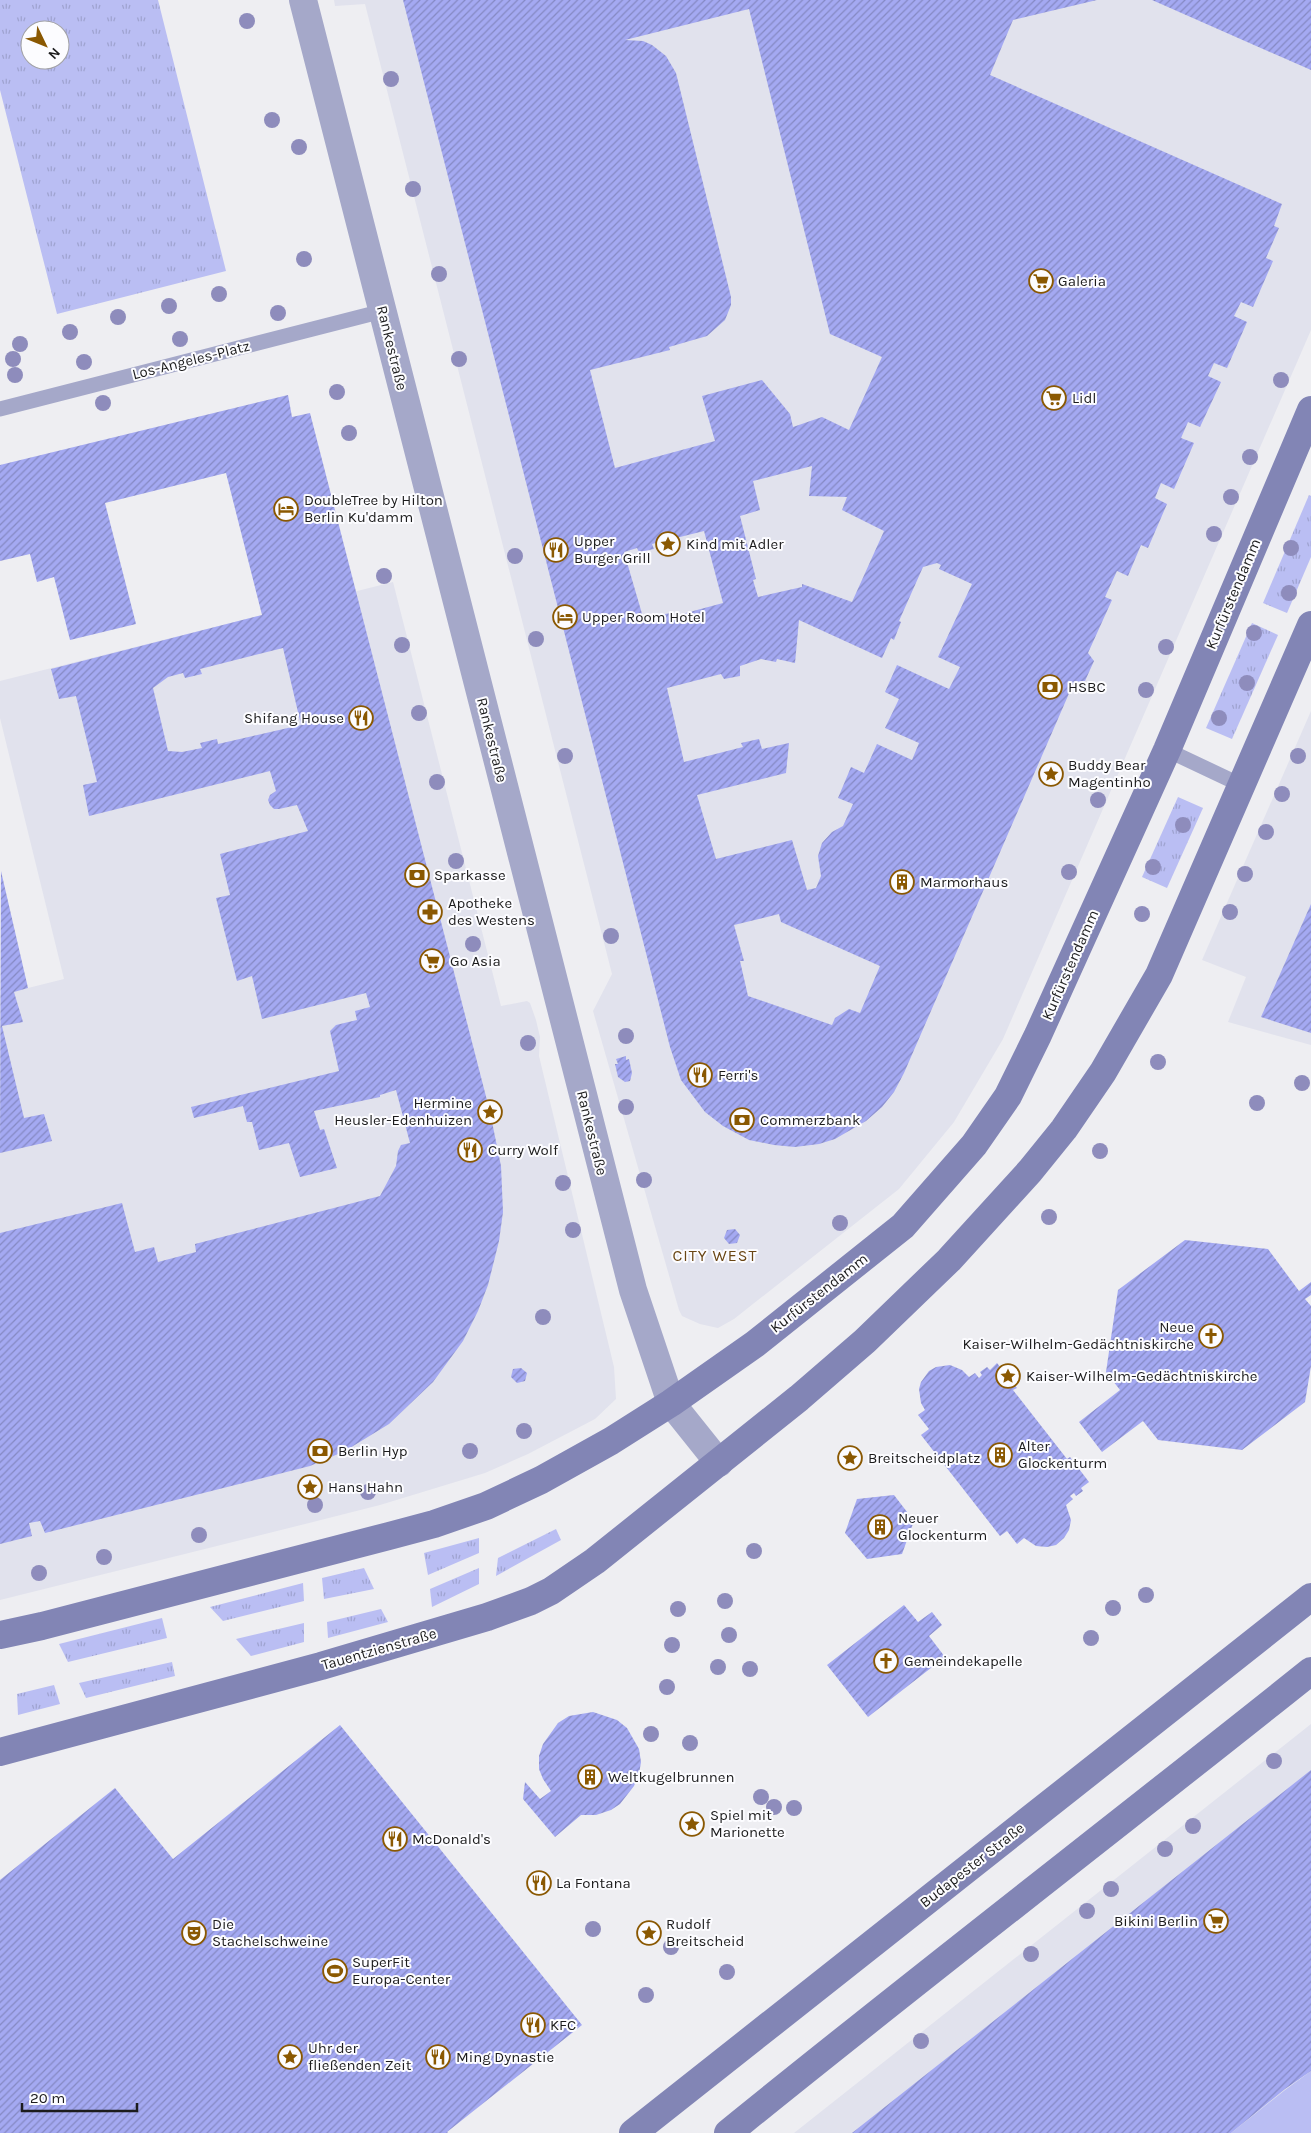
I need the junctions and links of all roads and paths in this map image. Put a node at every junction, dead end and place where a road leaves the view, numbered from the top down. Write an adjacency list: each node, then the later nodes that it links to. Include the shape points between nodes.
1 (304, 0): 2 (street, Rankestraße)
2 (383, 311): 3 (lane, Los-Angeles-Platz); 8 (street, Rankestraße, via 633,1290)
3 (0, 409)
4 (1311, 410): 6 (main road, Kurfürstendamm)
5 (1311, 625): 7 (main road)
6 (1167, 750): 7 (lane); 8 (main road, Kurfürstendamm, via 1038,1035 1008,1096 974,1145 903,1226 755,1344)
7 (1241, 785): 9 (main road, via 1159,975 1103,1072 1064,1129 949,1260 865,1340)
8 (671, 1404): 9 (street, Rankestraße); 11 (main road, via 541,1480 486,1506 434,1524)
9 (719, 1463): 13 (main road, Tauentzienstraße, via 595,1562 551,1591 512,1609 321,1666)
10 (1311, 1597): 14 (main road, Budapester Straße)
11 (0, 1635)
12 (1311, 1671): 15 (main road, via 869,2018)
13 (0, 1752)
14 (633, 2133)
15 (728, 2133)

